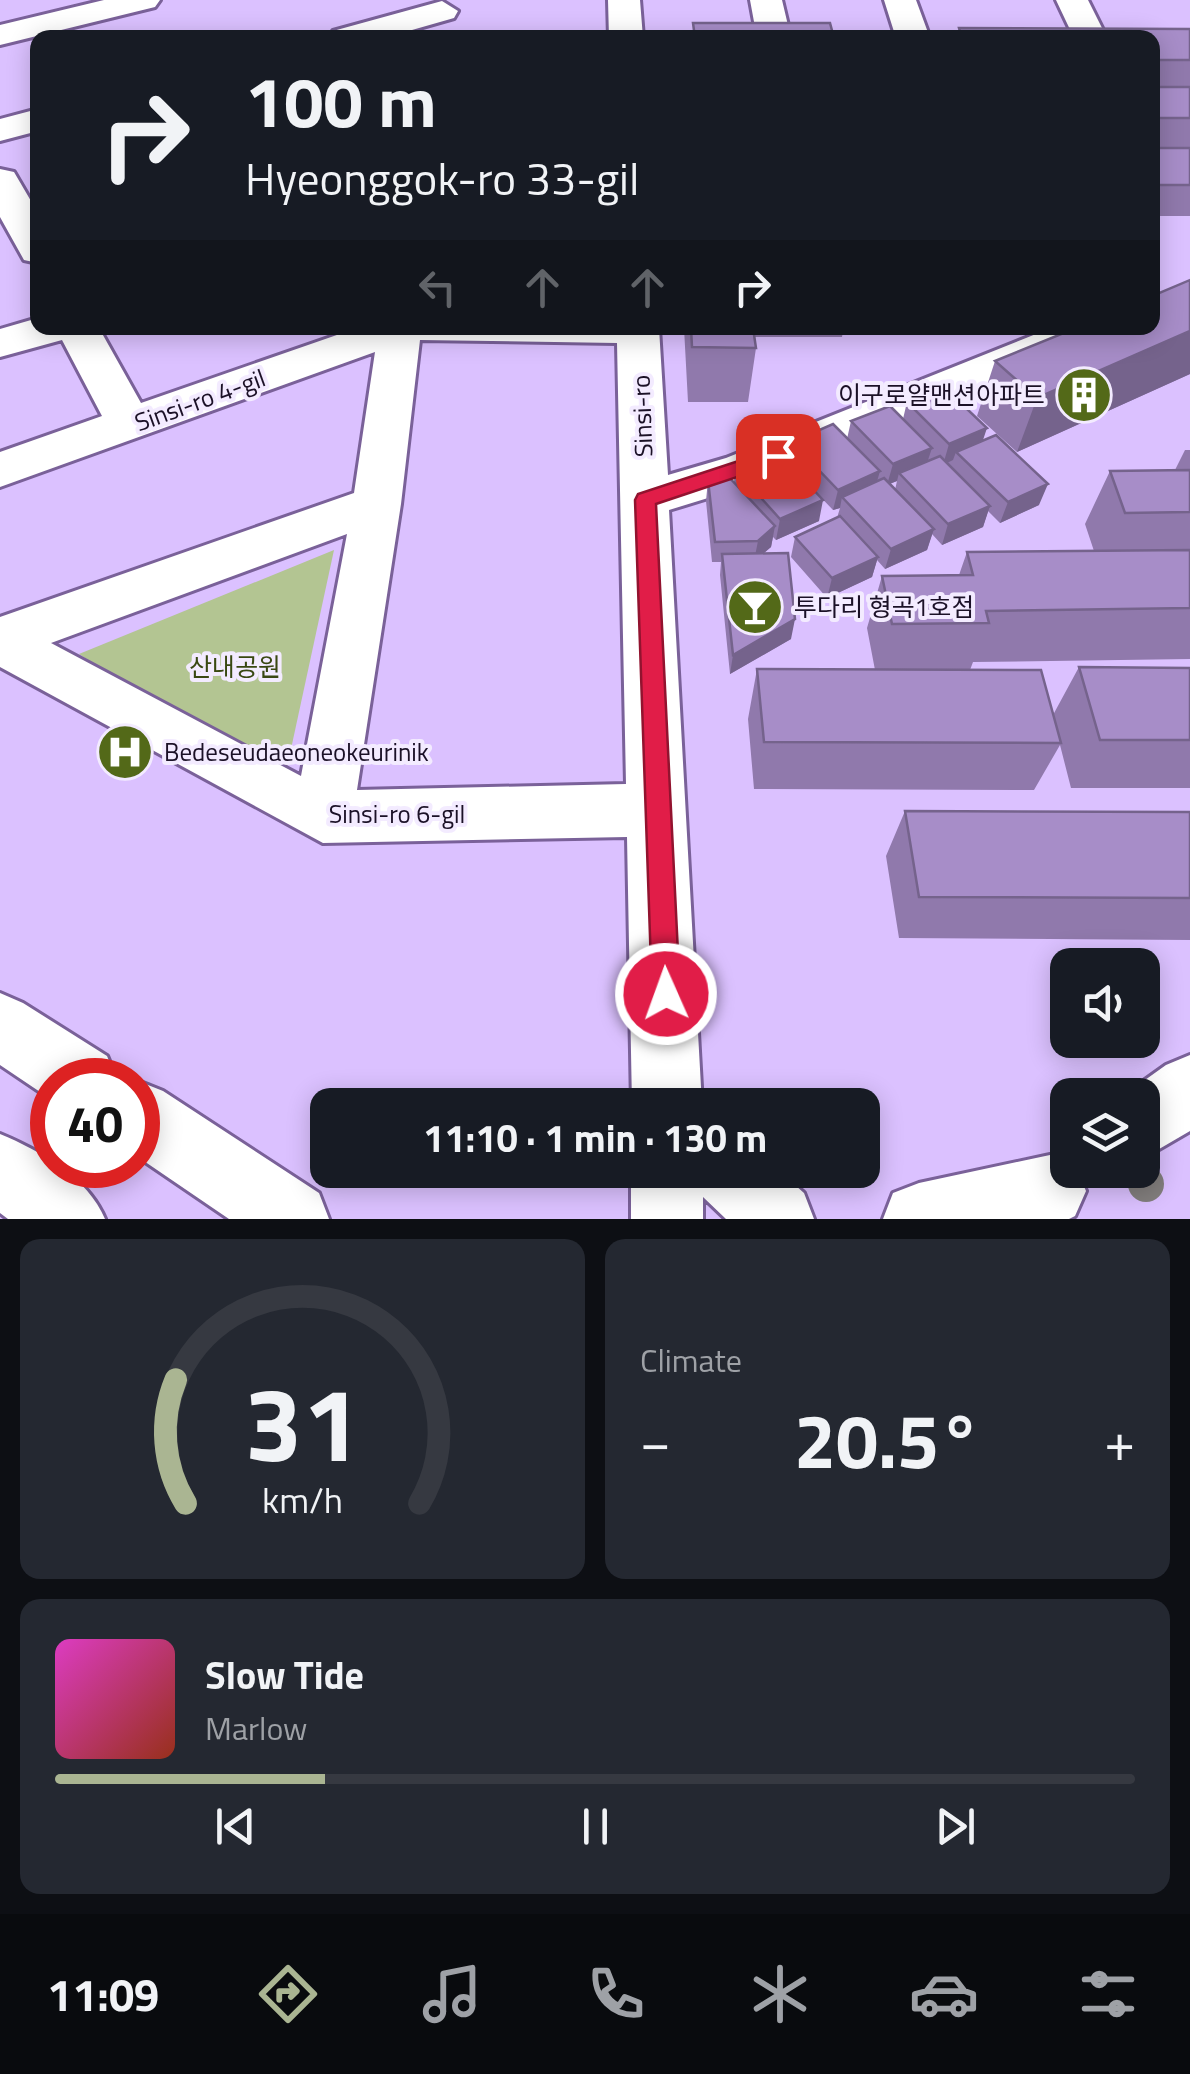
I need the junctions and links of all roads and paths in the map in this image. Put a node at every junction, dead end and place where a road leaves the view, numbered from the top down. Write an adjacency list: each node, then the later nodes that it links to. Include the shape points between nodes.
1 (144, 0): 6 (street)
2 (624, 0): 9 (street)
3 (766, 0): 10 (street)
4 (900, 0): 11 (street)
5 (1072, 0): 12 (street)
6 (36, 12): 13 (street)
7 (439, 16): 8 (street)
8 (379, 30)
9 (626, 30)
10 (772, 30)
11 (910, 30)
12 (1087, 30)
13 (0, 35)
14 (30, 122): 15 (street)
15 (0, 130)
16 (0, 180): 17 (street)
17 (25, 231)
18 (30, 335): 24 (street)
19 (82, 335): 25 (street)
20 (381, 335): 25 (street, Sinsi-ro 4-gil)
21 (399, 335): 28 (street)
22 (638, 335): 27 (street, Sinsi-ro)
23 (1073, 335): 27 (street, via 743,470)
24 (0, 344)
25 (130, 426): 26 (street, Sinsi-ro 4-gil)
26 (0, 470)
27 (645, 500): 30 (street, Sinsi-ro)
28 (376, 504): 29 (street); 31 (street)
29 (0, 640): 31 (street, Sinsi-ro 6-gil)
30 (658, 810): 31 (street, Sinsi-ro 6-gil); 33 (street, Sinsi-ro)
31 (323, 818)
32 (0, 1026): 34 (street)
33 (668, 1030): 35 (street, Sinsi-ro); 36 (street)
34 (49, 1058)
35 (667, 1088)
36 (687, 1088)
37 (1190, 1089): 38 (street)
38 (1160, 1111)
39 (160, 1131): 43 (street)
40 (667, 1188): 44 (street)
41 (745, 1188): 45 (street)
42 (1047, 1193): 46 (street)
43 (293, 1219)
44 (667, 1219)
45 (778, 1219)
46 (919, 1219)

